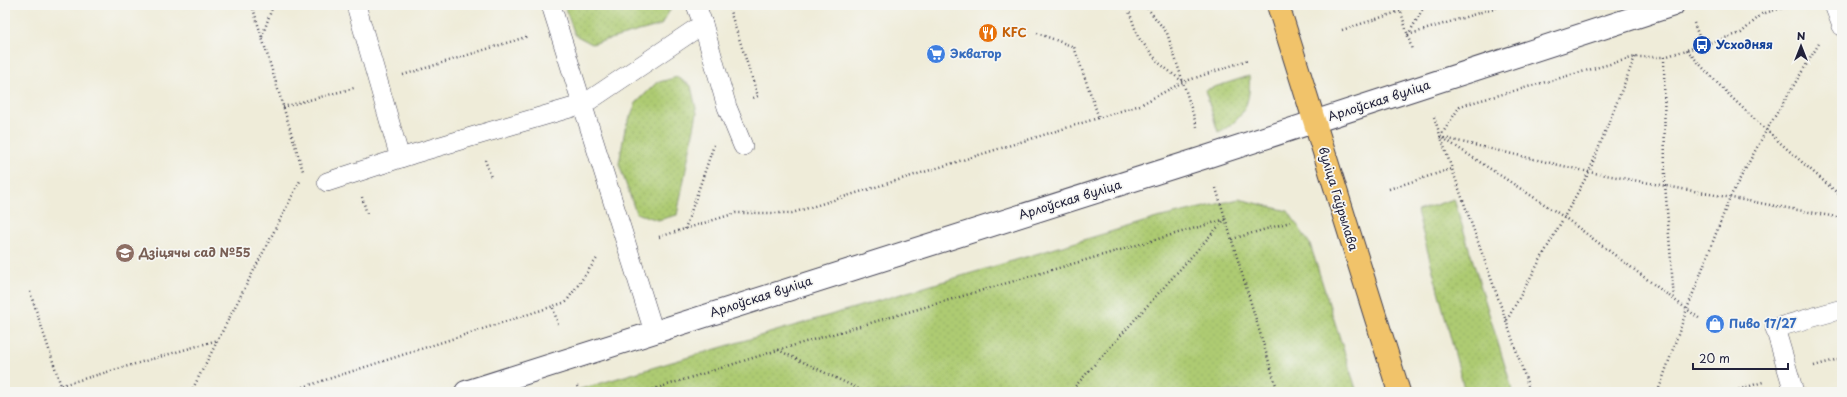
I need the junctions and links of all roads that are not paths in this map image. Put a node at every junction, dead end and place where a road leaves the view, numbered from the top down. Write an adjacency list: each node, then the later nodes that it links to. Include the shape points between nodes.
1 (356, 5): 10 (lane)
2 (551, 5): 7 (lane)
3 (696, 5): 6 (lane)
4 (1278, 5): 8 (main road, вуліца Гаўрылава)
5 (1673, 5): 8 (street, Арлоўская вуліца)
6 (702, 24): 7 (lane); 9 (lane, via 727,107)
7 (584, 104): 10 (lane); 13 (lane)
8 (1315, 122): 13 (street, Арлоўская вуліца); 15 (main road, вуліца Гаўрылава)
9 (743, 146)
10 (400, 158): 11 (lane)
11 (327, 182)
12 (1842, 309): 16 (lane, via 1775,328)
13 (654, 332): 14 (street, Арлоўская вуліца)
14 (466, 392)
15 (1399, 392)
16 (1794, 392)

